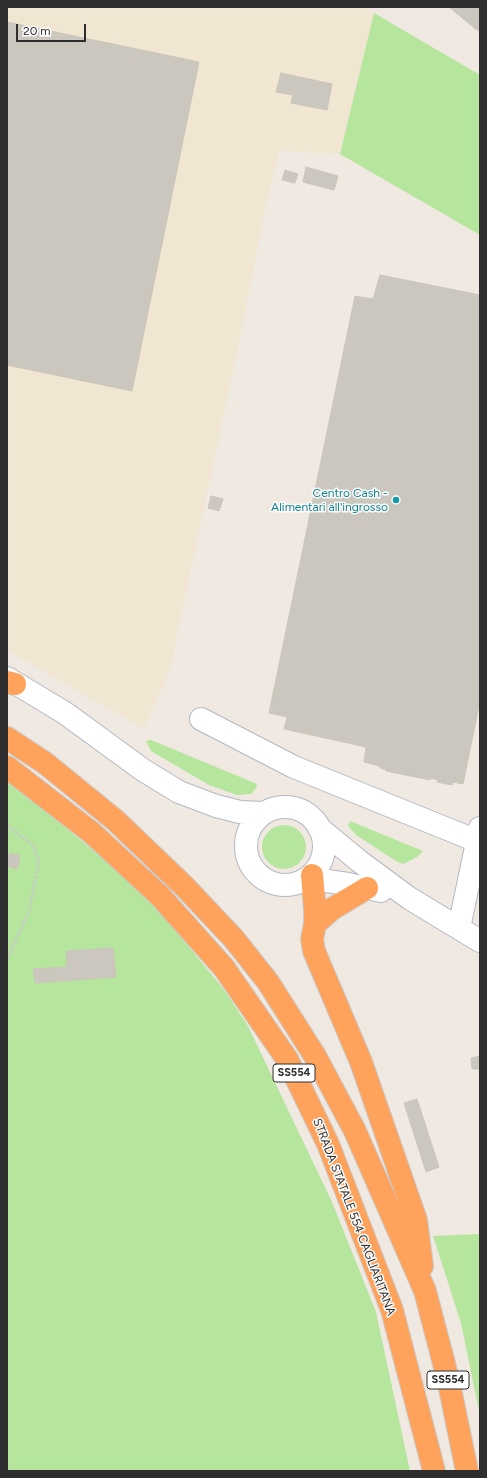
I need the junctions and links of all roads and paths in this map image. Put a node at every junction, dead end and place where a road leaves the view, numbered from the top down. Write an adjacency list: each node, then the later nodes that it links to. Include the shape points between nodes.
1 (10, 681): 5 (street, via 65,714 143,770 179,792 240,812)
2 (201, 719): 8 (street, via 294,767)
3 (7, 738): 16 (highway, SS554, via 45,763 115,820 185,887 234,939 268,982 316,1056 355,1131)
4 (7, 767): 17 (highway, STRADA STATALE 554 CAGLIARITANA / SS554, via 92,833 160,896 224,968 287,1059 328,1144 392,1310)
5 (263, 813): 7 (street, via 275,808 301,810 311,817); 9 (street, via 247,834 245,847 248,860 255,872 277,885 302,882)
6 (7, 824): 15 (path, via 34,845 39,861 29,911)
7 (319, 828): 9 (street, via 324,852 320,864); 11 (street)
8 (479, 834): 13 (street)
9 (312, 875): 10 (street, via 327,881); 12 (highway)
10 (367, 888): 11 (street); 12 (highway, via 332,909)
11 (409, 898): 13 (street)
12 (315, 924): 16 (highway, via 312,939 314,952 361,1062 416,1220)
13 (459, 928): 14 (street)
14 (480, 940)
15 (7, 960)
16 (425, 1291): 18 (highway, SS554, via 448,1379)
17 (434, 1471)
18 (467, 1471)

